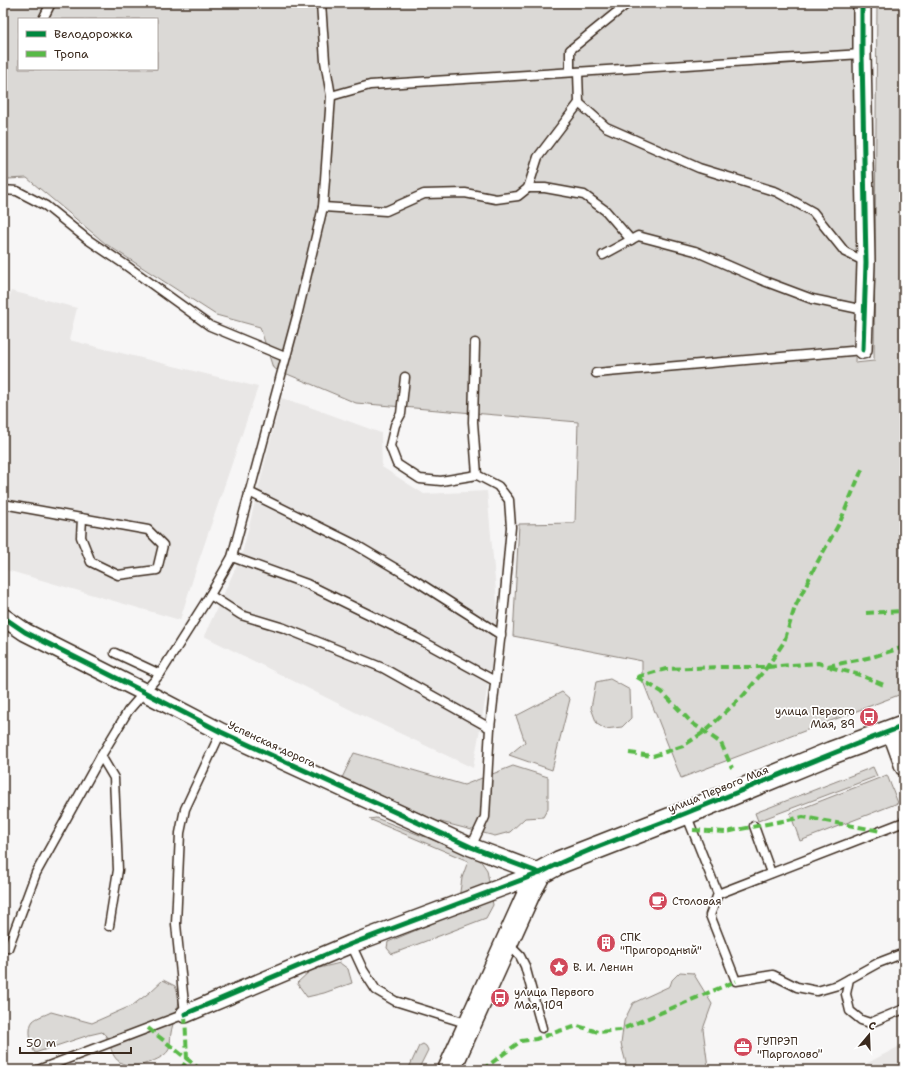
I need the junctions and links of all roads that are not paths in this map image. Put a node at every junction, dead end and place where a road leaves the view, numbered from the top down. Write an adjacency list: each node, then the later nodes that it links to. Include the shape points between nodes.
1 (51, 3): 5 (lane)
2 (321, 3): 8 (lane, via 325,61)
3 (628, 3): 7 (lane, via 570,50)
4 (862, 3): 6 (street)
5 (44, 18)
6 (862, 54): 7 (lane); 17 (street)
7 (574, 72): 8 (lane, via 370,85); 9 (lane)
8 (331, 96): 14 (lane)
9 (579, 103): 11 (lane, via 538,157); 17 (lane, via 606,127 700,168 777,192 813,212 845,252)
10 (3, 183): 13 (lane)
11 (528, 188): 14 (lane, via 518,196 496,199 465,193 424,194 386,211); 15 (lane, via 545,188 584,195 606,211)
12 (3, 190): 13 (lane)
13 (17, 191): 21 (lane, via 46,206 87,239 210,326)
14 (323, 207): 21 (lane)
15 (631, 240): 16 (lane); 18 (lane, via 638,236 695,251 812,299)
16 (603, 255)
17 (866, 263): 18 (street)
18 (864, 310): 20 (street)
19 (475, 343): 24 (lane, via 473,422)
20 (863, 350): 22 (lane)
21 (285, 357): 25 (lane)
22 (596, 373)
23 (405, 377): 24 (lane, via 401,414 395,425 390,446 397,464 420,479 441,481)
24 (477, 475): 31 (lane, via 498,486 509,500 511,527)
25 (249, 492): 28 (lane); 31 (lane, via 356,545)
26 (3, 504): 27 (lane)
27 (82, 518): 27 (lane, via 148,530 164,545 157,570 118,575 91,562 81,537)
28 (232, 556): 29 (lane); 34 (lane, via 307,584 415,637)
29 (210, 595): 33 (lane); 36 (lane, via 241,615 284,628 383,668)
30 (3, 617): 35 (street, Успенская дорога, via 25,632)
31 (501, 635): 34 (lane)
32 (115, 653): 33 (lane)
33 (160, 674): 35 (lane)
34 (495, 681): 36 (lane)
35 (144, 692): 38 (street, Успенская дорога); 39 (lane, via 128,711)
36 (490, 728): 44 (lane, via 485,817)
37 (897, 728): 40 (street); 41 (street, улица Первого Мая)
38 (221, 732): 44 (street, Успенская дорога); 55 (lane, via 185,809 180,833 176,924)
39 (101, 756): 48 (lane, via 114,778 115,794 118,870); 51 (lane, via 36,872)
40 (904, 766)
41 (686, 814): 45 (street, улица Первого Мая, via 560,862); 47 (lane)
42 (904, 822): 46 (lane)
43 (754, 826): 46 (lane)
44 (471, 847): 45 (street, Успенская дорога)
45 (540, 873): 49 (street); 50 (street)
46 (772, 873): 47 (lane)
47 (718, 894): 53 (lane, via 710,915 736,981 773,975 797,987 817,991)
48 (110, 926)
49 (507, 942): 56 (street); 57 (lane, via 525,966)
50 (351, 944): 55 (street); 56 (lane, via 376,990 395,1001)
51 (8, 948)
52 (904, 953): 53 (lane, via 878,963)
53 (849, 979): 54 (lane, via 846,994 850,1011 861,1020 870,1022)
54 (904, 1009)
55 (184, 1014): 58 (lane)
56 (470, 1024): 59 (street)
57 (542, 1028)
58 (38, 1070)
59 (449, 1070)

